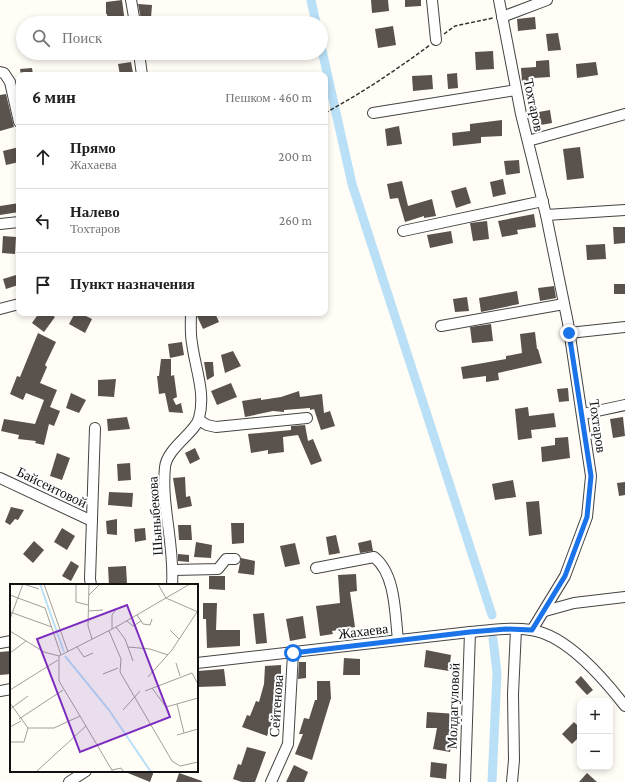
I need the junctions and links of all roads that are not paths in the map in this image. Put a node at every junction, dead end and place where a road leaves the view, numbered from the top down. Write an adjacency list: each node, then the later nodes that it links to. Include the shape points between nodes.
1 (131, 0): 5 (street)
2 (432, 0): 7 (street)
3 (499, 0): 6 (street, Тохтаров)
4 (547, 0): 6 (street)
5 (134, 16)
6 (502, 17): 11 (street, Тохтаров)
7 (436, 40)
8 (140, 60): 9 (street)
9 (142, 72)
10 (2, 73): 12 (street, via 10,82)
11 (516, 90): 13 (street); 15 (street, Тохтаров)
12 (16, 109)
13 (373, 113)
14 (625, 114): 15 (street)
15 (528, 141): 16 (street, Тохтаров)
16 (543, 201): 18 (street, Тохтаров); 21 (street)
17 (625, 210): 18 (street)
18 (546, 215): 22 (street, Тохтаров)
19 (16, 222): 20 (street)
20 (0, 224)
21 (403, 231)
22 (564, 304): 26 (street); 28 (street, Тохтаров)
23 (16, 305): 24 (street)
24 (0, 309)
25 (191, 316): 32 (street, via 192,343 201,392)
26 (441, 326)
27 (625, 327): 28 (street)
28 (569, 333): 30 (street, Тохтаров)
29 (625, 405): 30 (street)
30 (583, 414): 42 (street, Тохтаров, via 591,476 587,517 565,576)
31 (307, 418): 32 (street, via 216,427)
32 (199, 420): 38 (street, Шыныбекова, via 171,454 165,467)
33 (95, 428): 35 (street, Байсеитовой)
34 (0, 478): 35 (street, Байсеитовой)
35 (92, 522): 39 (street, Байсеитовой)
36 (234, 559): 38 (street, via 226,558 218,569)
37 (316, 568): 46 (street, via 374,557 382,563 394,605)
38 (173, 570): 40 (street, Шыныбекова)
39 (92, 584)
40 (172, 584)
41 (625, 597): 42 (street, via 574,603)
42 (545, 610): 44 (street, Тохтаров)
43 (511, 629): 44 (street, Жахаева); 45 (street, Жахаева); 58 (street, via 514,760)
44 (532, 630): 53 (street, Жахаева, via 549,635 570,648 611,688)
45 (472, 631): 46 (street, Жахаева); 57 (street, Молдагуловой)
46 (398, 640): 49 (street, Жахаева)
47 (10, 641): 48 (street)
48 (0, 643)
49 (293, 653): 50 (street, Жахаева); 56 (street, Сейтенова, via 288,744)
50 (198, 663)
51 (10, 689): 52 (street)
52 (0, 691)
53 (625, 706)
54 (84, 772): 55 (street)
55 (69, 782)
56 (271, 782)
57 (465, 782)
58 (512, 782)

